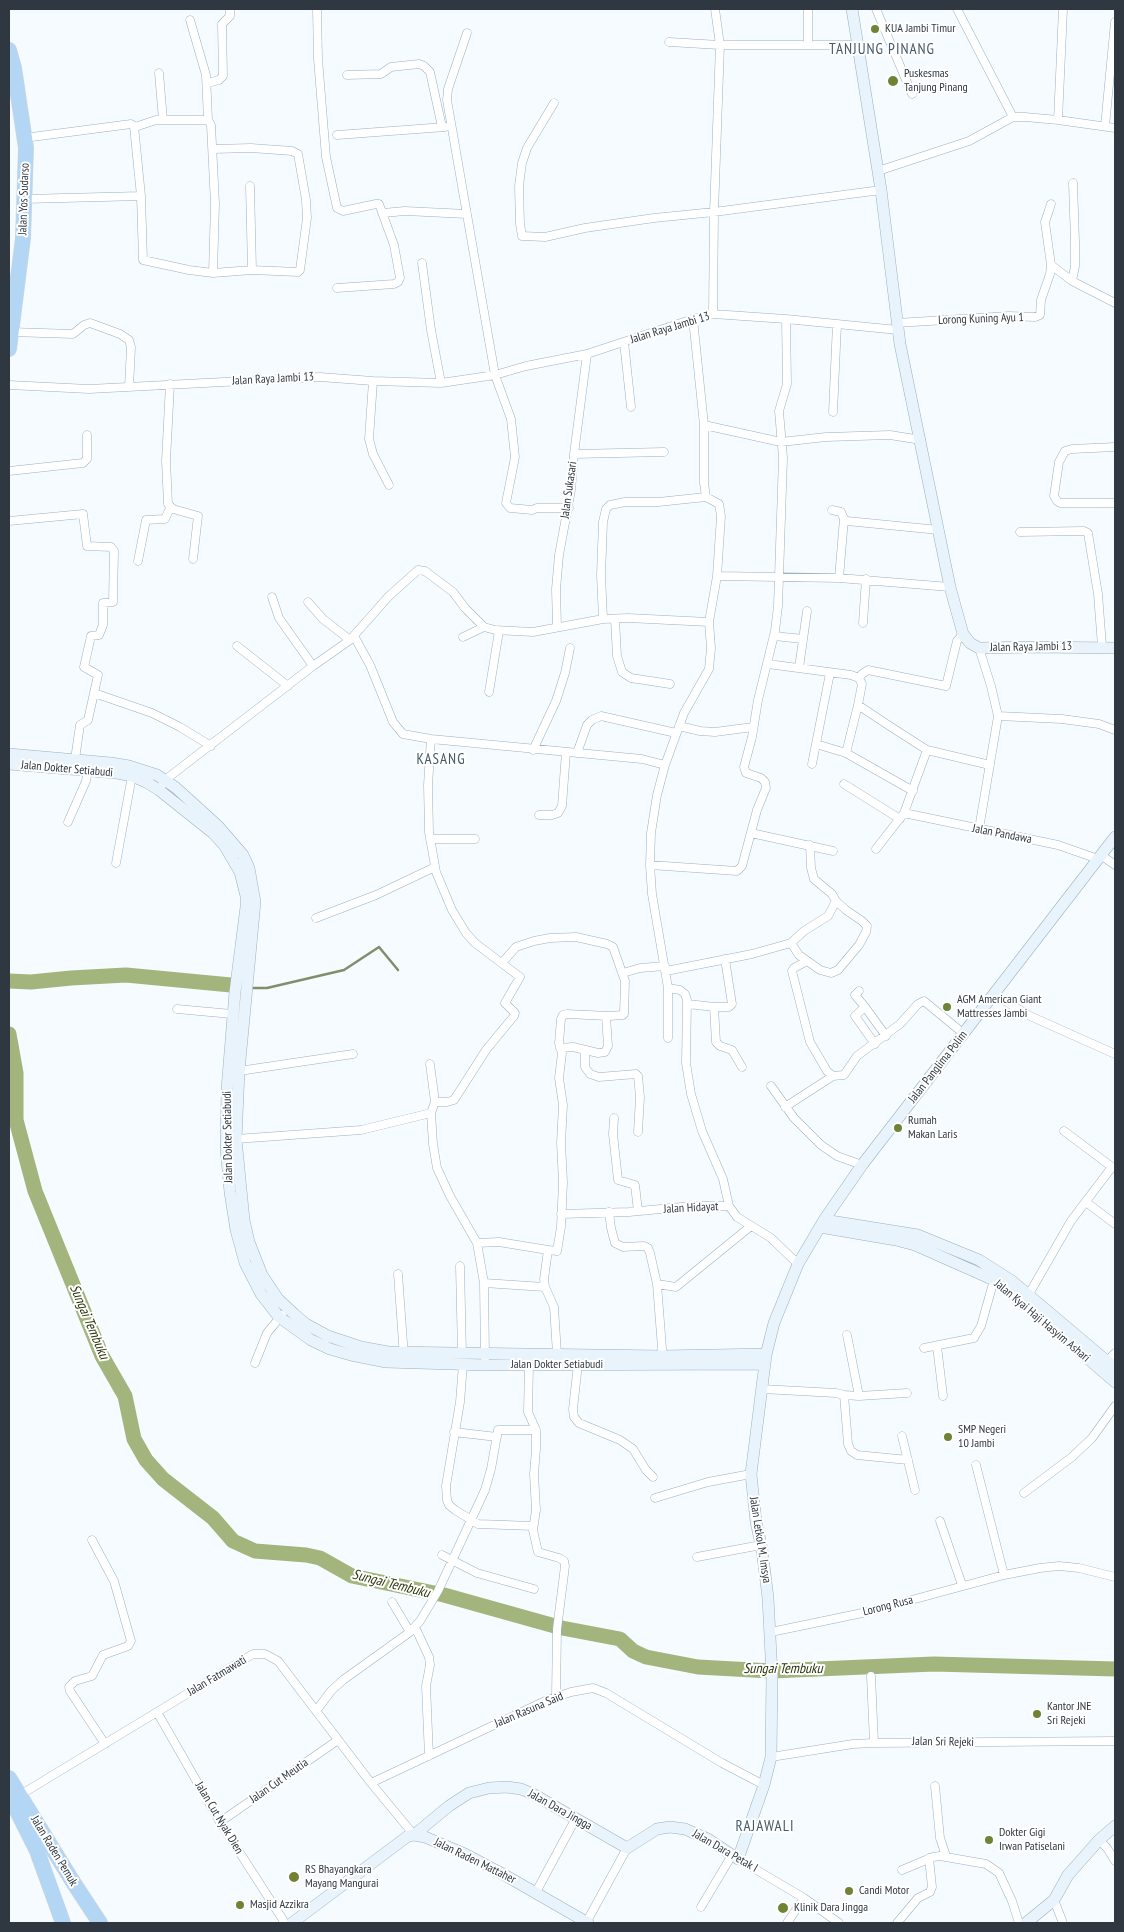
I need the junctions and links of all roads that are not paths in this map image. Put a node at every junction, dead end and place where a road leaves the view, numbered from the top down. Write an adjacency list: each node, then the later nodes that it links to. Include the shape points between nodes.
1 (230, 9): 19 (street, via 230,16 222,24 223,76)
2 (317, 9): 42 (street, via 326,157 337,208 343,211 377,204)
3 (714, 9): 15 (street)
4 (808, 9): 13 (street)
5 (852, 9): 14 (street)
6 (876, 9): 20 (street)
7 (957, 9): 22 (street)
8 (1063, 9): 25 (street)
9 (190, 20): 19 (street)
10 (1115, 22): 27 (street)
11 (467, 34): 26 (street, via 447,94)
12 (669, 42): 15 (street)
13 (808, 45): 14 (street); 15 (street)
14 (858, 45): 34 (street)
15 (720, 46): 41 (street)
16 (9, 50): 32 (highway, Jalan Yos Sudarso)
17 (159, 73): 23 (street)
18 (347, 75): 29 (street, via 381,74 391,67 424,66 430,72)
19 (206, 83): 24 (street)
20 (912, 94)
21 (554, 103): 41 (street, via 527,148 522,163 519,186 522,236 545,237 654,218)
22 (1013, 117): 25 (street); 34 (street, via 969,141)
23 (163, 120): 24 (street); 28 (street)
24 (208, 120): 33 (street)
25 (1058, 120): 27 (street)
26 (452, 126): 29 (street); 43 (street)
27 (1105, 126): 30 (street)
28 (135, 127): 32 (street, via 131,124); 38 (street)
29 (442, 127): 31 (street)
30 (1115, 128)
31 (337, 135)
32 (24, 138): 39 (highway, Jalan Yos Sudarso)
33 (213, 149): 46 (street, via 259,149 298,154 307,218 300,270); 47 (street)
34 (878, 171): 37 (street)
35 (1073, 183): 48 (street, via 1075,266)
36 (250, 186): 46 (street)
37 (881, 190): 41 (street); 55 (street)
38 (142, 196): 39 (street); 47 (street, via 142,259)
39 (25, 199): 56 (highway, Jalan Yos Sudarso)
40 (1051, 204): 45 (street, Lorong Kuning Ayu 1, via 1045,222)
41 (714, 212): 51 (street)
42 (383, 213): 43 (street); 49 (street, via 394,245 399,280 394,284)
43 (467, 214): 60 (street)
44 (422, 263): 62 (street)
45 (1051, 265): 48 (street); 55 (street, Lorong Kuning Ayu 1, via 1040,315)
46 (252, 270): 47 (street)
47 (213, 273)
48 (1072, 281): 50 (street)
49 (337, 288)
50 (1115, 303)
51 (713, 314): 52 (street, Jalan Raya Jambi 13); 53 (street, Jalan Raya Jambi 13)
52 (693, 319): 57 (street, Jalan Raya Jambi 13); 68 (street)
53 (786, 319): 54 (street, Jalan Raya Jambi 13); 71 (street, via 787,384 779,410)
54 (837, 324): 55 (street, Jalan Raya Jambi 13); 67 (street)
55 (897, 327): 70 (street)
56 (11, 332): 58 (highway, Jalan Yos Sudarso); 65 (street, via 73,334 90,323 120,334 129,340 131,347)
57 (624, 342): 59 (street, Jalan Raya Jambi 13); 66 (street)
58 (9, 349)
59 (587, 354): 60 (street, Jalan Raya Jambi 13); 74 (street, Jalan Sukasari)
60 (495, 375): 62 (street, Jalan Raya Jambi 13); 80 (street, via 511,419 515,457 506,503 510,508 532,510)
61 (373, 382): 62 (street, Jalan Raya Jambi 13); 64 (street, Jalan Raya Jambi 13, via 320,377); 76 (street, via 369,439)
62 (441, 383)
63 (9, 384): 65 (street, Jalan Raya Jambi 13, via 89,389)
64 (170, 384): 65 (street, Jalan Raya Jambi 13); 79 (street, via 166,461)
65 (129, 387)
66 (630, 407)
67 (833, 412)
68 (704, 426): 71 (street); 77 (street)
69 (87, 435): 75 (street, via 83,464)
70 (920, 440): 71 (street, via 890,435); 84 (street)
71 (781, 442): 89 (street)
72 (1115, 447): 78 (street, via 1065,451 1054,496 1060,503)
73 (664, 452): 74 (street)
74 (574, 454): 80 (street, Jalan Sukasari)
75 (9, 471)
76 (389, 485)
77 (706, 498): 88 (street, via 721,508); 96 (street, via 625,502 606,509 601,575)
78 (1115, 503)
79 (170, 508): 86 (street, via 198,516); 87 (street, via 165,519 146,520)
80 (569, 508): 101 (street, Jalan Sukasari, via 557,572)
81 (832, 510): 82 (street, via 841,512)
82 (844, 519): 84 (street, via 847,522); 90 (street)
83 (9, 520): 121 (street, via 82,513 87,546 114,549 113,602 103,603 103,625 99,636 91,636 84,667 98,675)
84 (939, 530): 92 (street)
85 (1020, 532): 109 (street, via 1088,533)
86 (193, 559)
87 (138, 561)
88 (717, 576): 89 (street); 98 (street)
89 (778, 578): 90 (street); 104 (street)
90 (839, 578): 91 (street)
91 (866, 579): 92 (street); 99 (street)
92 (950, 587): 103 (street)
93 (272, 597): 114 (street, via 279,618)
94 (308, 602): 106 (street, via 323,619)
95 (807, 611): 107 (street)
96 (603, 619): 97 (street); 101 (street)
97 (615, 619): 98 (street); 118 (street, via 617,656 622,672 631,678)
98 (710, 622): 125 (street, via 709,669)
99 (863, 623)
100 (484, 627): 102 (street); 105 (street); 106 (street, via 453,592 425,571 418,570)
101 (557, 627): 102 (street, via 533,632)
102 (499, 631): 120 (street)
103 (963, 634): 111 (street, Jalan Raya Jambi 13); 117 (street, via 957,641 946,686 868,670)
104 (774, 636): 107 (street); 113 (street)
105 (464, 637)
106 (352, 638): 114 (street); 127 (street, via 370,666 399,732)
107 (803, 639): 115 (street)
108 (237, 646): 119 (street)
109 (1102, 646): 111 (street, Jalan Raya Jambi 13); 112 (street, Jalan Raya Jambi 13)
110 (570, 648): 130 (street, via 556,701)
111 (979, 648): 123 (street)
112 (1115, 648)
113 (768, 664): 115 (street); 124 (street)
114 (313, 666): 119 (street)
115 (799, 668): 116 (street)
116 (830, 673): 117 (street); 128 (street)
117 (859, 678): 122 (street, via 862,684)
118 (670, 684)
119 (288, 686): 129 (street)
120 (488, 692)
121 (94, 693): 129 (street, via 152,714); 136 (street, via 88,720 80,725)
122 (858, 705): 131 (street); 135 (street)
123 (998, 716): 126 (street, via 1062,719 1099,724); 140 (street)
124 (753, 727): 125 (street, via 715,732); 152 (street, via 744,767 746,773 761,778 766,788)
125 (678, 730): 133 (street, via 601,716 587,725); 139 (street)
126 (1115, 730)
127 (431, 739): 130 (street); 155 (street, via 428,786)
128 (816, 744): 135 (street); 138 (street)
129 (211, 746): 143 (street)
130 (533, 750): 132 (street)
131 (927, 750): 140 (street); 146 (street)
132 (566, 752): 133 (street); 147 (street, via 562,806 552,816)
133 (577, 753): 139 (street, via 642,759)
134 (9, 754): 136 (street, Jalan Dokter Setiabudi)
135 (846, 754): 146 (street)
136 (75, 759): 143 (street, Jalan Dokter Setiabudi, via 130,766)
137 (9, 764): 141 (street, Jalan Dokter Setiabudi)
138 (812, 764)
139 (665, 765): 161 (street, via 654,812)
140 (990, 765): 150 (street)
141 (88, 770): 142 (street, Jalan Dokter Setiabudi); 149 (street)
142 (132, 776): 145 (street, Jalan Dokter Setiabudi); 160 (street)
143 (165, 780): 145 (street); 151 (street, Jalan Dokter Setiabudi)
144 (844, 784): 148 (street, Jalan Pandawa)
145 (159, 790): 151 (street, Jalan Dokter Setiabudi)
146 (912, 790): 148 (street)
147 (539, 815)
148 (902, 816): 150 (street, Jalan Pandawa); 157 (street)
149 (68, 822)
150 (979, 829): 159 (street, Jalan Pandawa)
151 (216, 830): 164 (street, Jalan Dokter Setiabudi, via 243,855 249,868)
152 (751, 833): 156 (street); 161 (street, via 742,866 737,871)
153 (1115, 837): 159 (street, Jalan Panglima Polim)
154 (475, 839): 155 (street)
155 (430, 840): 163 (street)
156 (810, 845): 158 (street); 165 (street, via 814,879)
157 (876, 850)
158 (833, 851)
159 (1099, 857): 162 (street, Jalan Pandawa); 175 (street, Jalan Panglima Polim)
160 (116, 863)
161 (650, 865): 171 (street)
162 (1115, 865)
163 (435, 868): 166 (street); 170 (street, via 452,910 466,933)
164 (250, 894): 180 (street, Jalan Dokter Setiabudi); 192 (street, Jalan Dokter Setiabudi, via 247,988)
165 (836, 901): 167 (street, via 828,916); 169 (street, via 867,926 866,932 838,970 825,972)
166 (316, 918)
167 (791, 943): 168 (street); 169 (street)
168 (725, 959): 171 (street); 177 (street, via 732,1004)
169 (807, 961): 193 (street, via 792,972 810,1042)
170 (502, 963): 172 (street, via 516,947 550,938 576,938 613,947); 195 (street, via 520,978 505,1003 515,1013 514,1016 486,1050 454,1100)
171 (666, 968): 172 (street, via 640,968); 173 (street)
172 (623, 973): 181 (street, via 624,1014)
173 (668, 988): 176 (street, via 680,990); 184 (street)
174 (859, 991): 178 (street, via 855,995)
175 (995, 995): 182 (street, Jalan Panglima Polim); 189 (street, via 1030,1016)
176 (688, 1004): 177 (street); 205 (street, via 687,1078 702,1131 723,1179)
177 (714, 1007): 191 (street, via 716,1042 732,1050)
178 (865, 1007): 183 (street); 185 (street, via 855,1016)
179 (177, 1009): 180 (street)
180 (232, 1014): 224 (street, Jalan Dokter Setiabudi, via 226,1149 230,1192 245,1263 261,1294)
181 (606, 1016): 186 (street, via 563,1015); 187 (street, via 607,1049 598,1053)
182 (964, 1034): 183 (street, via 924,1001); 202 (street, Jalan Panglima Polim)
183 (886, 1036): 185 (street)
184 (668, 1038)
185 (874, 1044): 193 (street, via 857,1056 844,1075)
186 (560, 1048): 187 (street); 208 (street)
187 (585, 1050): 200 (street, via 585,1067 590,1074 599,1077 638,1076)
188 (353, 1054): 192 (street)
189 (1115, 1054)
190 (430, 1064): 195 (street)
191 (742, 1067)
192 (239, 1071): 201 (street, Jalan Dokter Setiabudi)
193 (833, 1076): 196 (street)
194 (771, 1086): 196 (street)
195 (435, 1102): 197 (street)
196 (785, 1107): 202 (street, via 821,1144 837,1156)
197 (431, 1113): 201 (street, via 362,1130); 212 (street, via 437,1168)
198 (614, 1118): 206 (street, via 618,1180 635,1185)
199 (1064, 1131): 203 (street)
200 (638, 1132)
201 (236, 1139): 223 (street, Jalan Dokter Setiabudi, via 249,1242 269,1287)
202 (862, 1165): 209 (street, Jalan Panglima Polim)
203 (1114, 1166): 204 (street)
204 (1086, 1202): 210 (street); 222 (street, via 1071,1221)
205 (729, 1206): 206 (street, Jalan Hidayat); 211 (street, Jalan Hidayat, via 737,1217)
206 (638, 1211): 207 (street, Jalan Hidayat)
207 (609, 1212): 208 (street, Jalan Hidayat); 220 (street, via 615,1243 623,1247 648,1248)
208 (562, 1214): 213 (street, via 557,1251)
209 (822, 1224): 214 (street, Jalan Kyai Haji Hasyim Ashari, via 896,1236 918,1235); 215 (street, Jalan Letkol M. Imsya)
210 (1115, 1224)
211 (751, 1226): 215 (street, Jalan Hidayat, via 772,1238); 220 (street, via 676,1288)
212 (477, 1243): 213 (street, via 499,1242); 219 (street)
213 (548, 1250): 221 (street)
214 (959, 1257): 218 (street, Jalan Kyai Haji Hasyim Ashari); 222 (street, Jalan Kyai Haji Hasyim Ashari, via 997,1270)
215 (798, 1264): 232 (street, Jalan Letkol M. Imsya, via 774,1323)
216 (460, 1266): 230 (street)
217 (398, 1274): 229 (street)
218 (994, 1280): 226 (street, via 981,1326 974,1338); 238 (street, Jalan Kyai Haji Hasyim Ashari)
219 (484, 1283): 221 (street); 231 (street)
220 (658, 1284): 234 (street)
221 (545, 1287): 228 (street, via 554,1307)
222 (1028, 1294): 233 (street, Jalan Kyai Haji Hasyim Ashari)
223 (288, 1309): 224 (street); 229 (street, Jalan Dokter Setiabudi, via 311,1327 342,1341)
224 (279, 1317): 229 (street, Jalan Dokter Setiabudi, via 330,1349 386,1362); 235 (street, via 267,1333)
225 (847, 1334): 242 (street)
226 (937, 1346): 227 (street); 243 (street)
227 (924, 1348)
228 (557, 1354): 231 (street); 234 (street)
229 (404, 1358): 230 (street, Jalan Dokter Setiabudi)
230 (462, 1359): 231 (street, Jalan Dokter Setiabudi); 246 (street, via 460,1402)
231 (485, 1359): 237 (street, Jalan Dokter Setiabudi)
232 (766, 1359): 234 (street, Jalan Dokter Setiabudi); 239 (street, Jalan Letkol M. Imsya)
233 (1113, 1360)
234 (663, 1361): 236 (street, Jalan Dokter Setiabudi)
235 (255, 1363)
236 (578, 1364): 237 (street, Jalan Dokter Setiabudi); 252 (street, via 574,1417 579,1423 633,1449)
237 (529, 1365): 245 (street, via 528,1412)
238 (1115, 1382)
239 (762, 1389): 241 (street); 251 (street, Jalan Letkol M. Imsya)
240 (907, 1393): 242 (street)
241 (844, 1395): 242 (street); 249 (street, via 851,1452)
242 (859, 1396)
243 (944, 1396)
244 (1115, 1406): 254 (street, via 1092,1438)
245 (536, 1430): 248 (street, via 499,1430); 258 (street)
246 (454, 1432): 248 (street); 257 (street, via 447,1500)
247 (902, 1436): 249 (street)
248 (497, 1437): 257 (street, via 485,1490)
249 (908, 1460): 253 (street)
250 (976, 1465): 264 (street)
251 (751, 1474): 255 (street, via 708,1482); 260 (street, Jalan Letkol M. Imsya)
252 (653, 1477)
253 (915, 1490)
254 (1024, 1493)
255 (655, 1498)
256 (940, 1521): 266 (street)
257 (471, 1522): 258 (street); 263 (street)
258 (533, 1526): 272 (street, via 538,1552 559,1558 565,1566 558,1627)
259 (92, 1540): 278 (street, via 114,1581 131,1641 128,1646 103,1655 92,1676 69,1686)
260 (761, 1544): 262 (street); 270 (street, Jalan Letkol M. Imsya)
261 (442, 1555): 263 (street)
262 (697, 1557)
263 (452, 1561): 267 (street, via 477,1573); 269 (street)
264 (1004, 1574): 265 (street, Lorong Rusa, via 1059,1566); 266 (street, Lorong Rusa)
265 (1115, 1577)
266 (962, 1586): 270 (street, Lorong Rusa, via 905,1603)
267 (534, 1589)
268 (392, 1602): 269 (street)
269 (413, 1630): 273 (street, via 343,1680); 279 (street, via 429,1657 426,1686)
270 (771, 1632): 280 (street, Jalan Letkol M. Imsya)
271 (871, 1676): 277 (street)
272 (556, 1697): 279 (street, Jalan Rasuna Said); 283 (street, Jalan Rasuna Said, via 593,1688 606,1693)
273 (316, 1710): 274 (street, Jalan Fatmawati, via 278,1661 265,1654 253,1654); 275 (street, Jalan Fatmawati)
274 (156, 1712): 278 (street, Jalan Fatmawati); 287 (street, Jalan Cut Nyak Dien)
275 (338, 1740): 282 (street, Jalan Fatmawati); 287 (street, Jalan Cut Meutia)
276 (1115, 1741): 277 (street, Jalan Sri Rejeki)
277 (874, 1743): 280 (street, Jalan Sri Rejeki)
278 (105, 1744): 285 (street, Jalan Fatmawati)
279 (429, 1756): 282 (street, Jalan Rasuna Said)
280 (771, 1757): 283 (street, Jalan Letkol M. Imsya)
281 (9, 1778): 285 (highway, Jalan Raden Pemuk)
282 (371, 1783): 289 (street, Jalan Fatmawati)
283 (764, 1785): 295 (street, Jalan Letkol M. Imsya)
284 (935, 1786): 294 (street, via 940,1838)
285 (14, 1795): 291 (highway, Jalan Raden Pemuk); 293 (highway, Jalan Raden Pemuk)
286 (576, 1818): 289 (street, Jalan Dara Jingga, via 521,1789 489,1788 463,1797); 292 (street, Jalan Dara Jingga); 299 (street)
287 (220, 1822): 305 (street, Jalan Cut Nyak Dien)
288 (1115, 1826): 290 (street)
289 (414, 1834): 299 (street, Jalan Raden Mattaher, via 465,1854); 306 (street)
290 (1098, 1840): 297 (street); 301 (street, via 1068,1875)
291 (51, 1845): 293 (highway); 304 (highway, Jalan Raden Pemuk)
292 (627, 1848): 295 (street, Jalan Dara Petak I, via 657,1829 670,1827 685,1829); 307 (street, Jalan Dara Petak I)
293 (37, 1851): 303 (highway, Jalan Raden Pemuk)
294 (946, 1856): 296 (street); 311 (street, via 986,1864 999,1873)
295 (735, 1857): 300 (street, Jalan Dara Petak I); 302 (street)
296 (929, 1858): 298 (street); 310 (street, via 930,1892 918,1898)
297 (1115, 1861)
298 (902, 1870)
299 (536, 1892): 307 (street, Jalan Raden Mattaher)
300 (804, 1898): 308 (street); 309 (street, Jalan Dara Petak I)
301 (1054, 1900): 312 (street); 313 (street)
302 (701, 1907)
303 (62, 1923)
304 (100, 1923)
305 (285, 1923)
306 (292, 1923)
307 (587, 1923)
308 (787, 1923)
309 (839, 1923)
310 (897, 1923)
311 (1019, 1923)
312 (1026, 1923)
313 (1063, 1923)

